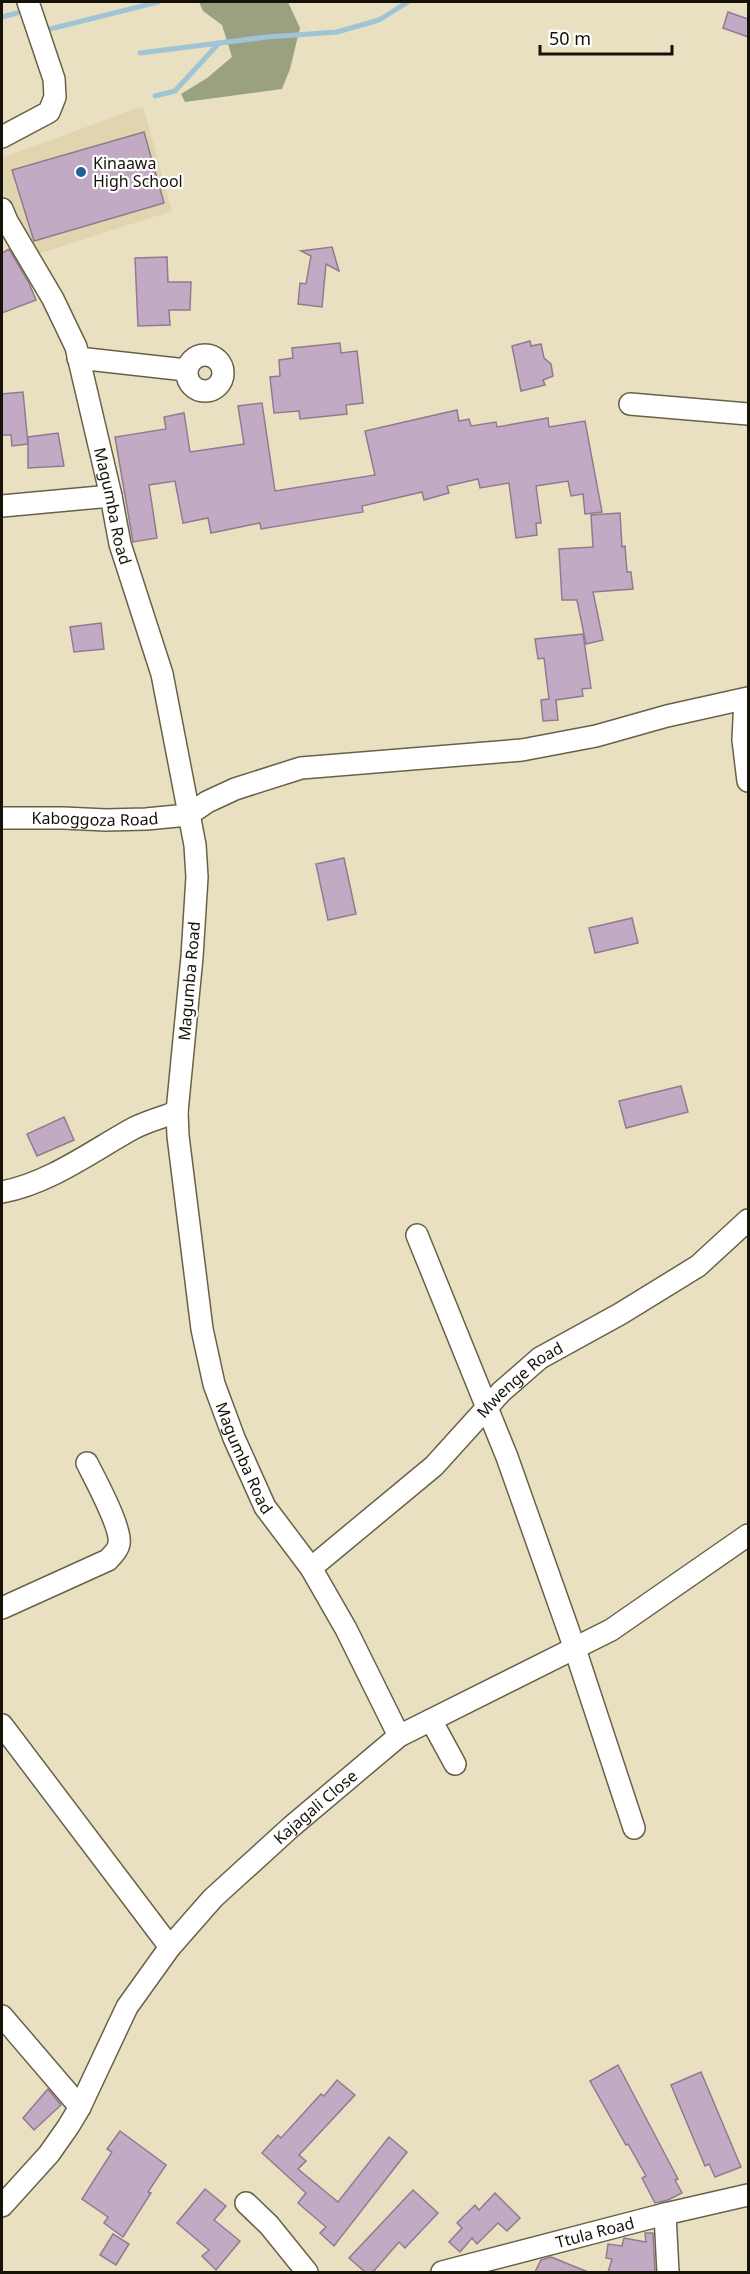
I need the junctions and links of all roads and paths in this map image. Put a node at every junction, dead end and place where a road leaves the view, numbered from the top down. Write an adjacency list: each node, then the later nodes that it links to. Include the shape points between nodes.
1 (28, 2): 2 (street, via 54,79 55,97 49,112)
2 (2, 137)
3 (2, 209): 4 (street, Magumba Road, via 66,324)
4 (78, 358): 5 (street); 8 (street, Magumba Road)
5 (186, 370)
6 (630, 404): 7 (street)
7 (748, 414)
8 (111, 496): 9 (street); 12 (street, Magumba Road, via 120,544 162,674)
9 (2, 506)
10 (747, 699): 11 (street, via 743,740); 12 (street, via 522,750 301,768 235,789)
11 (748, 781)
12 (188, 815): 13 (street, Kaboggoza Road, via 146,819); 14 (street, Magumba Road, via 197,877)
13 (2, 818)
14 (177, 1112): 15 (street, via 136,1127 68,1166); 21 (street, Magumba Road, via 202,1329 214,1384 265,1508)
15 (2, 1192)
16 (748, 1220): 18 (street, Mwenge Road, via 698,1266 540,1358)
17 (417, 1236): 18 (street)
18 (486, 1408): 21 (street, Mwenge Road, via 434,1466); 23 (street)
19 (87, 1463): 22 (street, via 116,1530 119,1544 115,1553 108,1560)
20 (748, 1535): 23 (street, Kajagali Close, via 611,1630)
21 (311, 1568): 26 (street, Magumba Road)
22 (2, 1608)
23 (575, 1649): 24 (street, Kajagali Close); 28 (street)
24 (431, 1720): 26 (street, Kajagali Close); 27 (street)
25 (2, 1725): 29 (street)
26 (399, 1736): 29 (street, Kajagali Close, via 213,1898)
27 (455, 1764)
28 (634, 1828)
29 (170, 1947): 31 (street, Kajagali Close, via 127,2007)
30 (2, 2016): 31 (street)
31 (80, 2107): 34 (street, Kajagali Close, via 50,2154)
32 (748, 2195): 35 (street, Ttula Road)
33 (246, 2203): 36 (street)
34 (2, 2206)
35 (664, 2214): 37 (street, Ttula Road); 38 (street)
36 (307, 2272)
37 (442, 2272)
38 (668, 2272)

